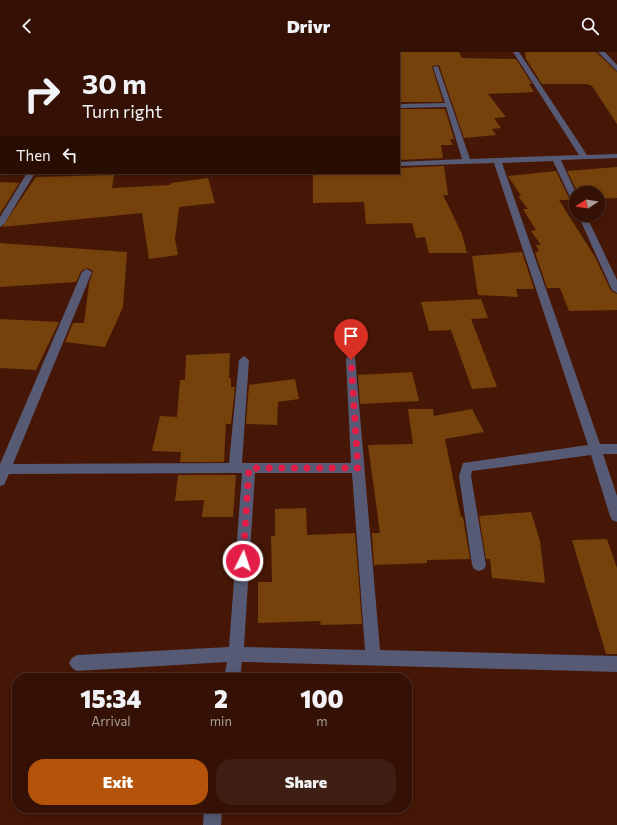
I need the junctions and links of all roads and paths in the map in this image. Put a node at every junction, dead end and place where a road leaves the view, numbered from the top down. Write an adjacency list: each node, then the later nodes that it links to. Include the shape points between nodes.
1 (516, 52): 8 (street)
2 (601, 52): 4 (street)
3 (436, 67): 5 (street)
4 (617, 69)
5 (449, 105): 6 (street); 11 (street)
6 (400, 106)
7 (617, 156): 8 (street)
8 (584, 157): 9 (street)
9 (556, 158): 10 (street); 14 (street)
10 (497, 161): 11 (street); 23 (street, via 524,246)
11 (467, 162): 12 (street)
12 (400, 164)
13 (30, 174): 16 (street)
14 (569, 186)
15 (585, 222): 17 (street)
16 (0, 224)
17 (604, 263): 18 (street); 20 (street)
18 (617, 263)
19 (87, 272): 28 (street)
20 (617, 290)
21 (244, 360): 25 (street)
22 (351, 360): 27 (street)
23 (596, 449): 24 (street); 29 (street); 30 (street, via 467,467 465,476)
24 (617, 449)
25 (235, 468): 26 (street); 28 (street)
26 (249, 468): 27 (street); 31 (street)
27 (358, 468): 32 (street)
28 (2, 473)
29 (617, 516)
30 (479, 565)
31 (236, 654): 32 (street); 33 (street); 35 (street)
32 (373, 656): 34 (street)
33 (77, 662)
34 (617, 664)
35 (233, 673)
36 (213, 813): 37 (street)
37 (212, 825)

